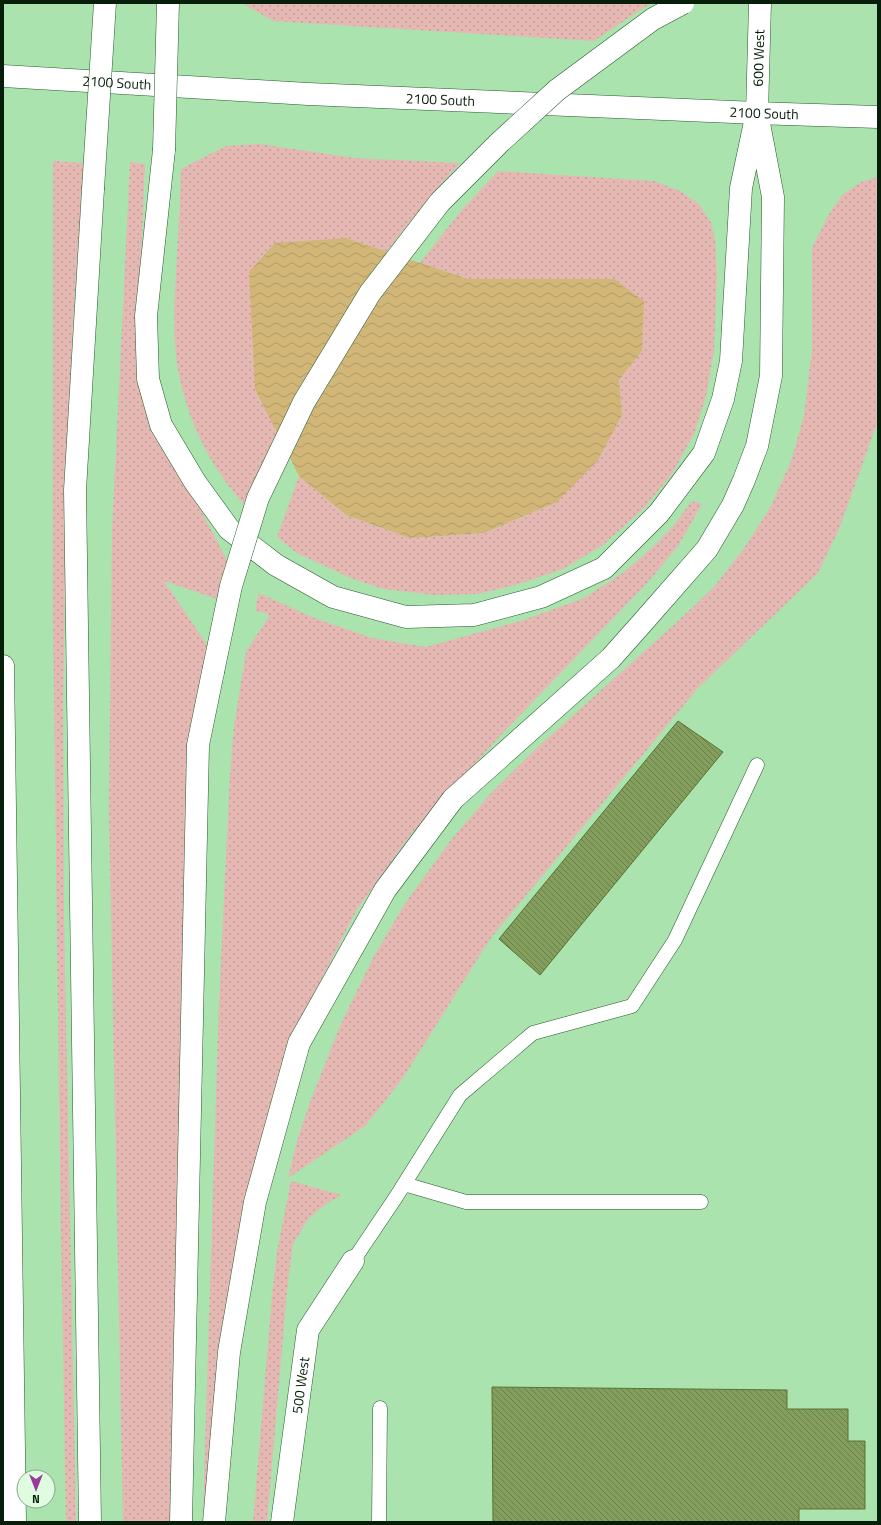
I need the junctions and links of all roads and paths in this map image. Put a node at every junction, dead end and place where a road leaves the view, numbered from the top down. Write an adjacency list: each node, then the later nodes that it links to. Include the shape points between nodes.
1 (105, 3): 15 (main road, bridge, via 75,490)
2 (168, 3): 6 (main road, bridge, via 164,150 146,316 148,379 161,425 195,482 229,529 276,565 333,596 406,617 474,615 542,596 604,568 659,514 704,453 723,399 731,361 741,188)
3 (683, 3): 16 (main road, bridge, via 653,19 557,90 440,202 370,293 304,402 258,498 232,586 198,745)
4 (760, 3): 6 (main road, 600 West)
5 (3, 76): 6 (main road, 2100 South, via 308,94)
6 (757, 113): 7 (main road, 2100 South); 17 (main road, via 773,197 771,376 757,446 744,480 733,506 707,549 611,658 453,799 385,890 299,1043 255,1202 229,1352)
7 (878, 117)
8 (3, 666): 14 (main road)
9 (757, 765): 10 (lane, via 675,940 632,1006 533,1033 460,1095)
10 (404, 1184): 11 (lane, via 466,1202); 12 (lane)
11 (701, 1202)
12 (353, 1261): 18 (main road, 500 West, via 308,1330)
13 (380, 1408): 19 (lane)
14 (15, 1522)
15 (90, 1522)
16 (181, 1522)
17 (214, 1522)
18 (282, 1522)
19 (379, 1522)

